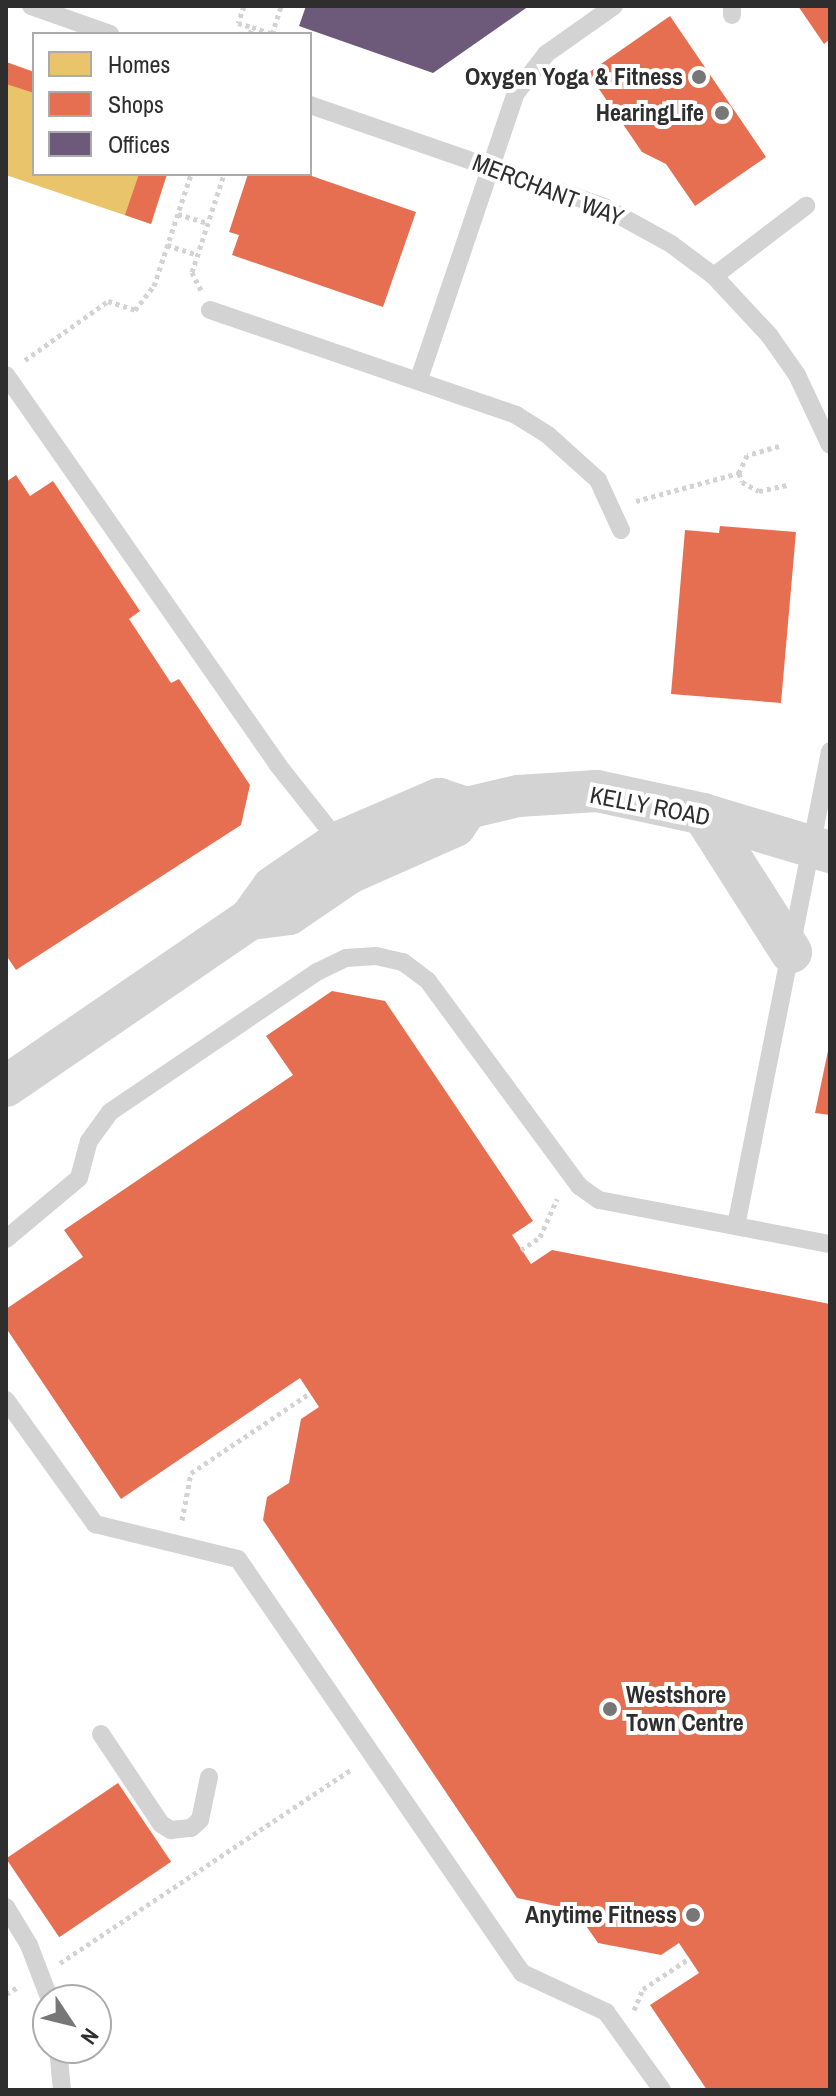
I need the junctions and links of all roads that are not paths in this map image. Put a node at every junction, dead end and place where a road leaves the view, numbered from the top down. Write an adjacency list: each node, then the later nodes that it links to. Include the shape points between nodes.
1 (31, 6): 3 (lane)
2 (614, 6): 5 (lane, via 546,54 526,77)
3 (104, 32)
4 (312, 106): 5 (lane, MERCHANT WAY)
5 (491, 167): 7 (lane, MERCHANT WAY, via 604,207 671,244); 10 (lane)
6 (806, 206): 7 (lane)
7 (714, 276): 11 (lane, MERCHANT WAY, via 769,335 797,375)
8 (210, 310): 10 (lane)
9 (12, 370): 16 (lane, via 277,764)
10 (419, 379): 12 (lane, via 516,415 549,436 598,480)
11 (830, 445)
12 (621, 530)
13 (830, 751): 17 (lane)
14 (467, 808): 15 (street, KELLY ROAD, via 518,796 597,791); 16 (street, KELLY ROAD, via 439,799); 18 (street, KELLY ROAD, via 455,826 349,873 289,914)
15 (703, 814): 17 (street, KELLY ROAD); 19 (street)
16 (339, 842): 18 (street, KELLY ROAD, via 273,887)
17 (822, 850): 19 (lane)
18 (250, 919): 20 (street, KELLY ROAD)
19 (791, 952): 21 (lane)
20 (10, 1079)
21 (736, 1226): 22 (lane, via 618,1206 579,1186 428,981 403,962 376,956 346,958 317,972 110,1112 92,1133 79,1178); 23 (lane)
22 (6, 1239)
23 (830, 1244)
24 (6, 1400): 31 (lane, via 95,1524 238,1559 522,1973 606,2012)
25 (101, 1734): 26 (lane, via 161,1824 171,1830 191,1828 200,1820)
26 (209, 1777)
27 (6, 1907): 28 (lane)
28 (43, 1984)
29 (60, 2064): 30 (lane)
30 (62, 2090)
31 (662, 2090)

